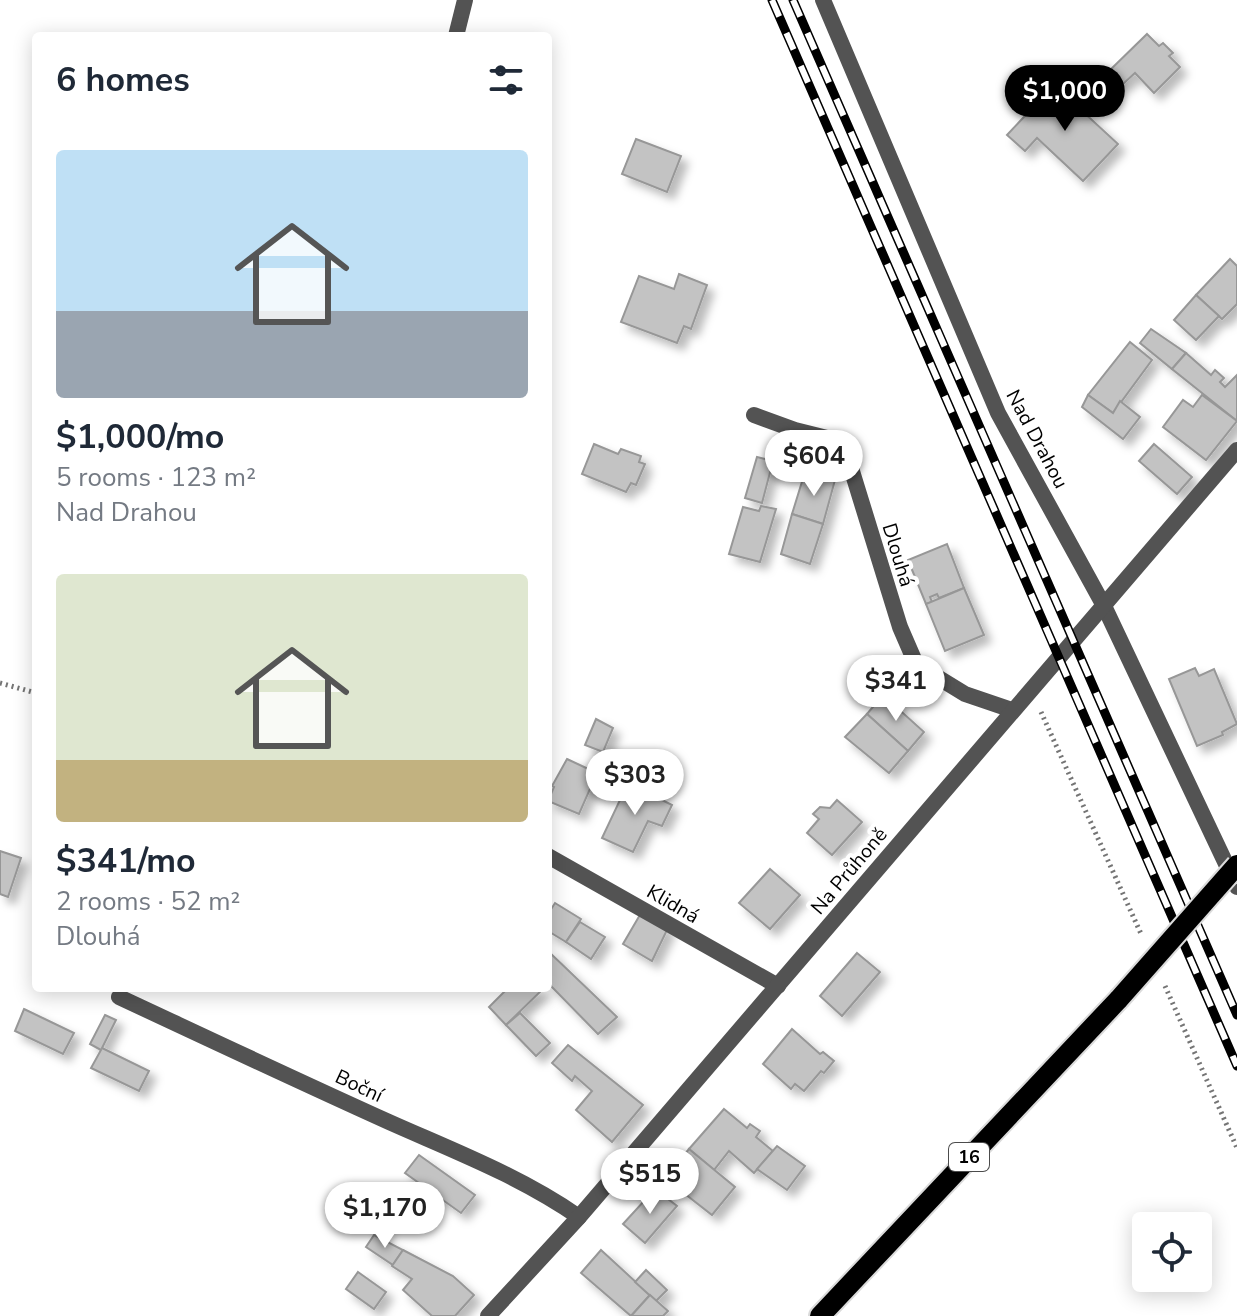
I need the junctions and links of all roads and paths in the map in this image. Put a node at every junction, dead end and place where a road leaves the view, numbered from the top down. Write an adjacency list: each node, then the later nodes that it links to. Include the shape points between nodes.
1 (465, 0): 3 (street)
2 (823, 0): 6 (street, Nad Drahou, via 998,413)
3 (457, 32)
4 (754, 415): 10 (street, Dlouhá, via 843,442 916,664 965,694)
5 (1237, 450): 6 (street, Na Průhoně)
6 (1104, 606): 8 (street, Na Průhoně); 13 (street, Nad Drahou)
7 (0, 683): 9 (path)
8 (1031, 690): 10 (street, Na Průhoně); 14 (path)
9 (32, 692)
10 (1012, 710): 16 (street, Na Průhoně)
11 (552, 858): 16 (street, Klidná)
12 (1237, 865): 21 (main road, 16, bridge, via 1119,999)
13 (1237, 887)
14 (1143, 937)
15 (1162, 981): 18 (path)
16 (778, 986): 19 (street, Na Průhoně)
17 (119, 997): 19 (street, Boční, via 490,1165)
18 (1237, 1148)
19 (579, 1217): 20 (street, Na Průhoně)
20 (488, 1316)
21 (820, 1316)

